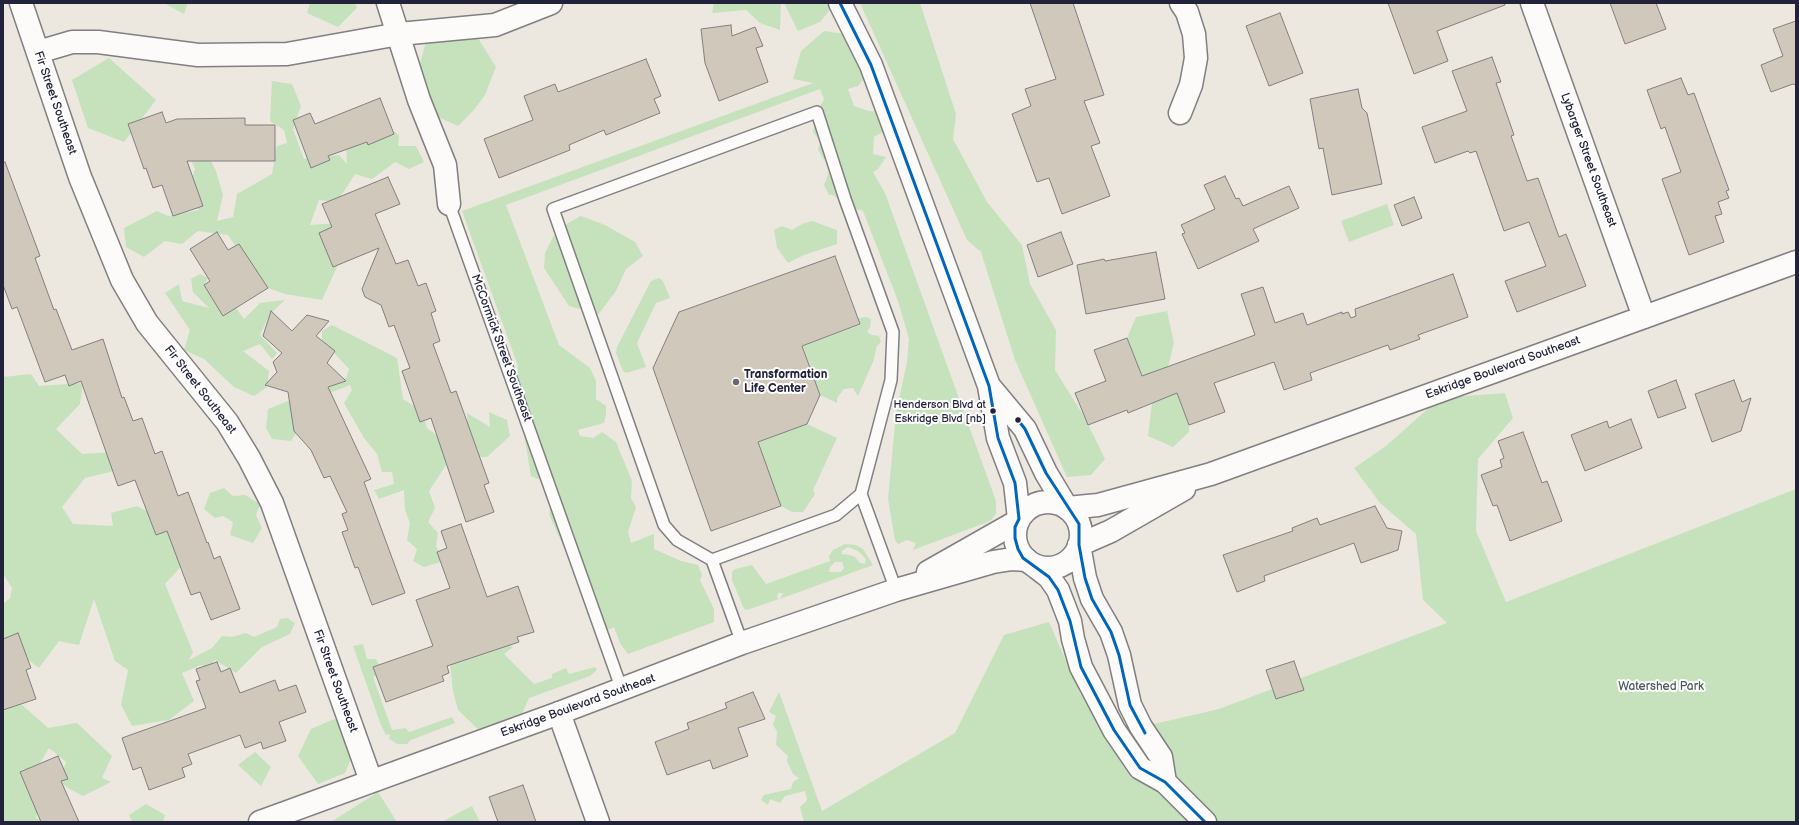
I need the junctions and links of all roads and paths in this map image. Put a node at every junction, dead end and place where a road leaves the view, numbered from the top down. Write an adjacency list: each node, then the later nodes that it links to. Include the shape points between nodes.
1 (20, 3): 8 (street, Fir Street Southeast)
2 (388, 3): 7 (street, McCormick Street Southeast)
3 (551, 3): 7 (street, via 495,25)
4 (840, 3): 13 (street, via 871,65)
5 (1181, 3): 9 (street, via 1187,12 1194,34 1196,58 1191,85)
6 (1532, 3): 12 (street, Lybarger Street Southeast)
7 (399, 34): 8 (street, via 287,54 198,55 98,42 72,42); 10 (street, McCormick Street Southeast, via 419,100 445,165)
8 (38, 52): 25 (street, Fir Street Southeast, via 80,176 122,280 148,323 227,422 272,503)
9 (1180, 113)
10 (450, 204): 23 (lane, McCormick Street Southeast)
11 (1796, 262): 12 (street, Eskridge Boulevard Southeast)
12 (1644, 317): 14 (street, Eskridge Boulevard Southeast)
13 (990, 386): 16 (street, via 1025,429 1046,474); 17 (street, via 998,438 1015,483)
14 (1211, 474): 16 (street, Eskridge Boulevard Southeast, via 1098,505); 18 (street, Eskridge Boulevard Southeast, via 1111,531)
15 (861, 494): 19 (lane, via 836,515); 19 (lane, via 891,380 893,332 817,112 553,209 664,525 677,540); 21 (lane)
16 (1067, 508): 17 (street, via 1057,503 1036,504); 18 (street, via 1078,524)
17 (1018, 520): 20 (street, via 1015,538 1018,549); 21 (street, Eskridge Boulevard Southeast)
18 (1080, 545): 20 (street, via 1069,560 1051,568); 26 (street, via 1085,578 1092,598 1111,632 1130,705 1161,757)
19 (712, 560): 22 (lane)
20 (1029, 562): 21 (street, Eskridge Boulevard Southeast, via 1012,559 993,562); 26 (street, via 1049,577 1058,590 1070,621 1081,666 1114,730 1140,768)
21 (896, 590): 22 (street, Eskridge Boulevard Southeast)
22 (742, 643): 23 (street, Eskridge Boulevard Southeast)
23 (622, 690): 24 (street, Eskridge Boulevard Southeast)
24 (559, 713): 25 (street, Eskridge Boulevard Southeast); 28 (street)
25 (371, 781): 27 (street, Eskridge Boulevard Southeast)
26 (1165, 782): 29 (street)
27 (260, 822)
28 (598, 822)
29 (1205, 822)

